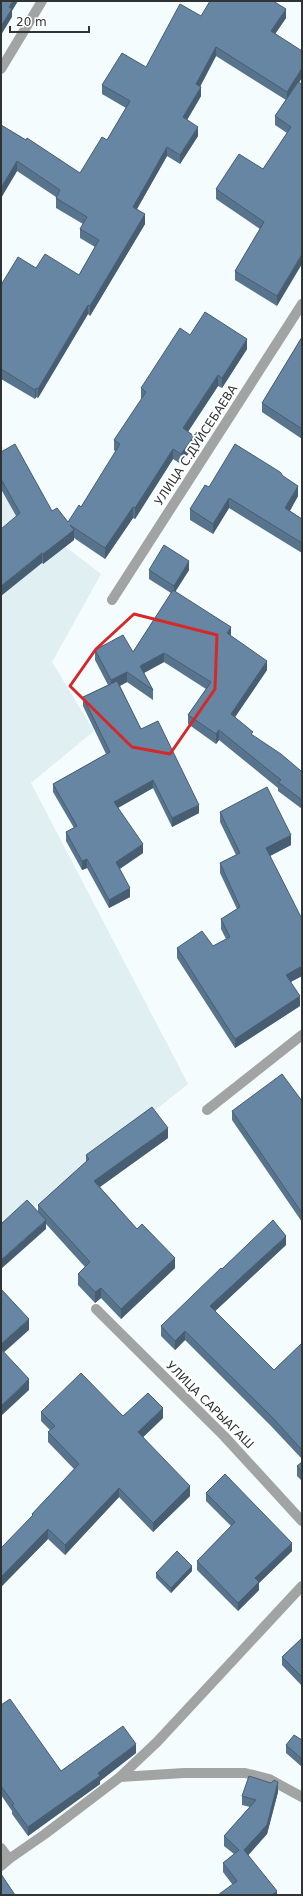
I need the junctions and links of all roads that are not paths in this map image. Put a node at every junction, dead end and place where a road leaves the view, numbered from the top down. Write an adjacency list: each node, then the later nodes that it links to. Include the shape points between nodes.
1 (42, 1): 2 (street)
2 (1, 69)
3 (302, 304): 4 (street, УЛИЦА С.ДУЙСЕБАЕВА)
4 (112, 600)
5 (302, 1034): 6 (street)
6 (207, 1110)
7 (96, 1309): 8 (street, УЛИЦА САРЫАГАШ, via 224,1436)
8 (302, 1521)
9 (302, 1586): 10 (street, via 212,1685)
10 (120, 1777): 11 (street, via 245,1773 269,1779); 13 (street)
11 (302, 1797)
12 (1, 1848): 13 (street)
13 (9, 1859): 14 (street)
14 (1, 1866)

